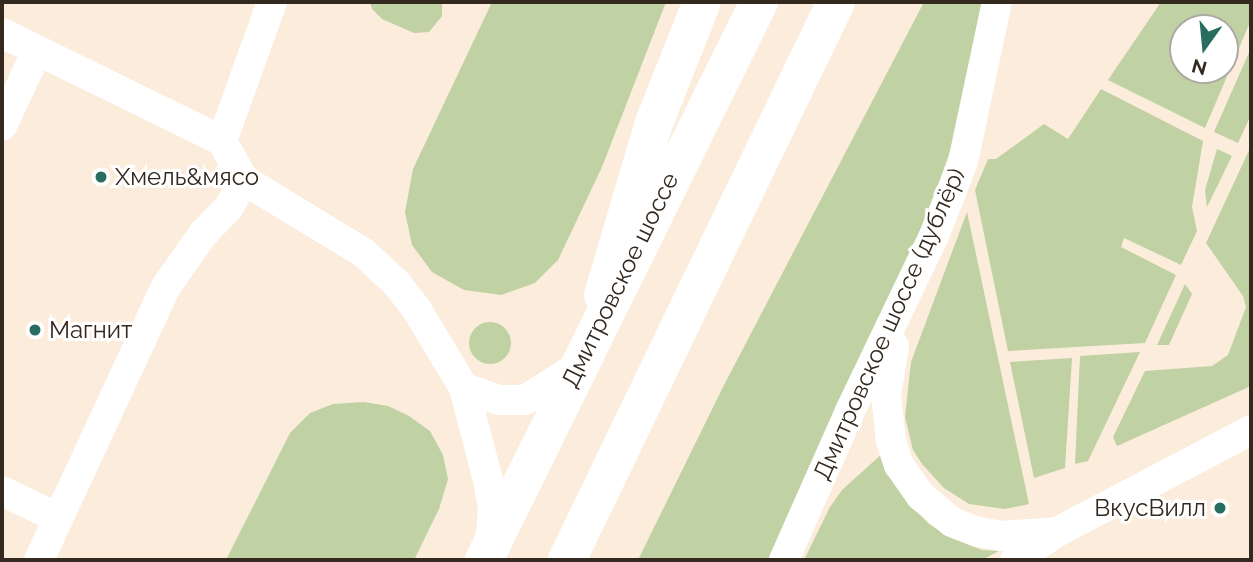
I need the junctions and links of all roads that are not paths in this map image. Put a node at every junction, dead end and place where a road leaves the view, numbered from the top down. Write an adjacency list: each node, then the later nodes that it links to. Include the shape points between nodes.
1 (272, 2): 12 (street)
2 (702, 2): 14 (main road, via 654,123)
3 (760, 2): 14 (main road, Дмитровское шоссе)
4 (836, 2): 10 (main road)
5 (850, 2): 10 (main road)
6 (998, 2): 13 (street, Дмитровское шоссе (дублёр), via 964,157)
7 (2, 33): 12 (street)
8 (2, 52): 9 (street)
9 (30, 66): 11 (street); 12 (street)
10 (796, 86): 22 (main road)
11 (2, 126)
12 (232, 160): 15 (street, via 364,253 397,284); 18 (street, via 229,207 164,288)
13 (907, 294): 19 (street, via 886,396 891,441 908,480 935,510 978,532 1003,536); 23 (street, Дмитровское шоссе (дублёр))
14 (583, 355): 15 (street, via 526,400 499,400); 20 (main road, Дмитровское шоссе)
15 (464, 388): 20 (street, via 493,509)
16 (1251, 430): 19 (street)
17 (2, 491): 18 (street)
18 (58, 518): 21 (street)
19 (1057, 532): 24 (street)
20 (486, 554)
21 (39, 560)
22 (567, 560)
23 (784, 560)
24 (1015, 560)

